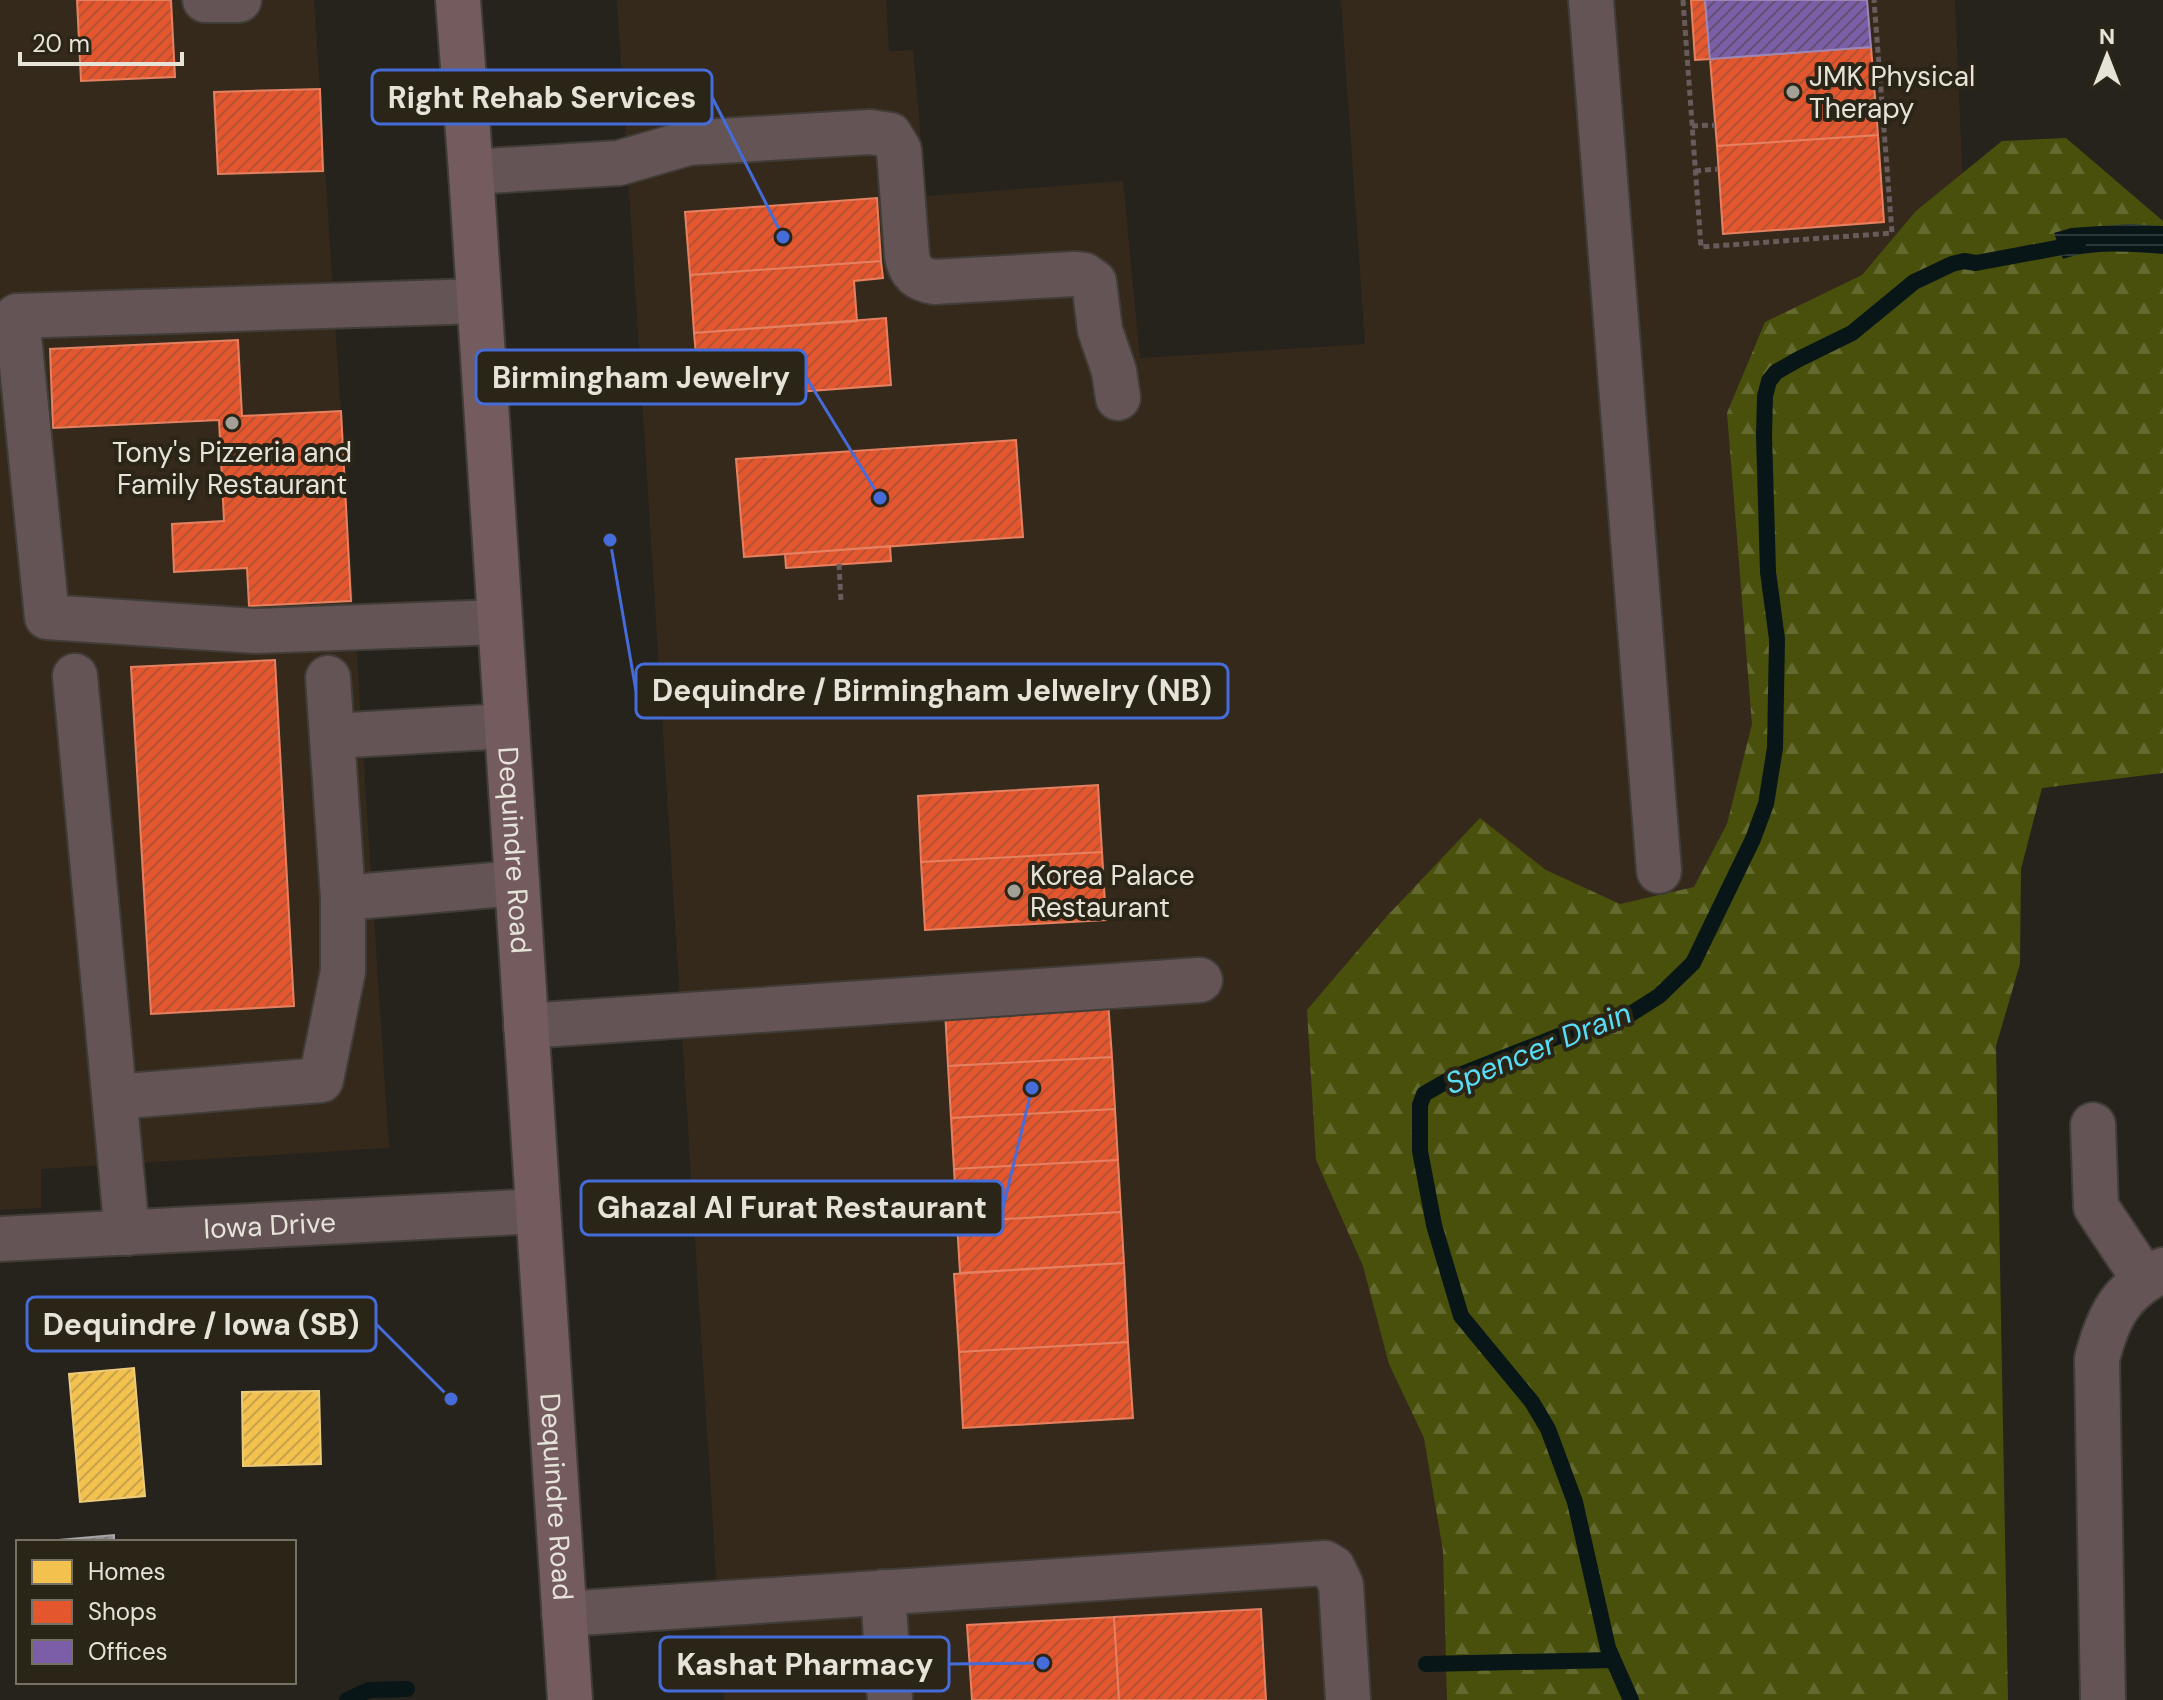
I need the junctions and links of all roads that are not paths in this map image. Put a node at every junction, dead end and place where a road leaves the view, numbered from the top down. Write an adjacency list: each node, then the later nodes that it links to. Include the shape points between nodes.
1 (205, 0): 2 (street)
2 (239, 0)
3 (458, 0): 5 (main road, Dequindre Road)
4 (1591, 0): 13 (street)
5 (471, 172): 6 (main road, Dequindre Road); 7 (street, via 619,163 688,143 890,135 899,150 907,256 915,275 934,282 1084,275 1094,282)
6 (479, 301): 8 (main road, Dequindre Road); 8 (street, via 17,316 47,617 256,631)
7 (1118, 398)
8 (499, 622): 11 (main road, Dequindre Road)
9 (75, 676): 18 (street)
10 (328, 678): 12 (street)
11 (507, 726): 12 (street); 14 (main road, Dequindre Road)
12 (332, 736): 15 (street)
13 (1659, 871)
14 (517, 883): 15 (street); 17 (main road, Dequindre Road)
15 (343, 898): 18 (street, via 343,971 321,1080)
16 (1200, 980): 17 (street)
17 (526, 1026): 20 (main road, Dequindre Road)
18 (115, 1097): 21 (street)
19 (2093, 1125): 23 (street, via 2096,1207)
20 (538, 1211): 21 (street, Iowa Drive); 25 (main road, Dequindre Road)
21 (127, 1233): 22 (street, Iowa Drive)
22 (0, 1239)
23 (2154, 1274): 29 (street, via 2121,1299 2105,1327 2097,1359)
24 (883, 1592): 25 (street); 27 (street); 28 (street, via 1325,1563 1341,1585)
25 (564, 1614): 26 (main road, Dequindre Road)
26 (570, 1700)
27 (890, 1700)
28 (1348, 1700)
29 (2103, 1700)

